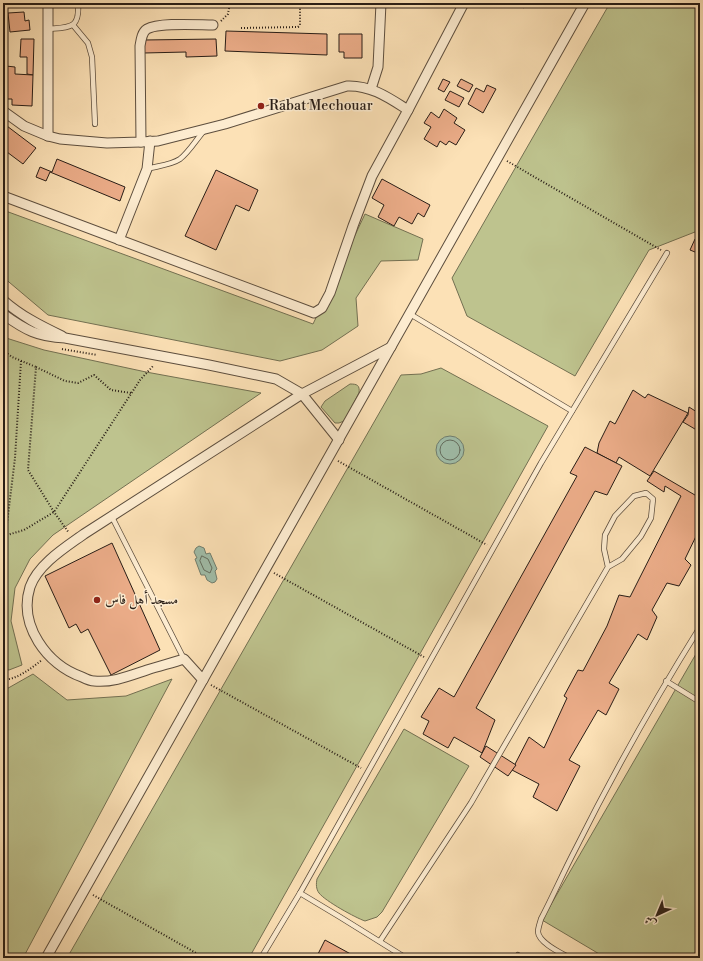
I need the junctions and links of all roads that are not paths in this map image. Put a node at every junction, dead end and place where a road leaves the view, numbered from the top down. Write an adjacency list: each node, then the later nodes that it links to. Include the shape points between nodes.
1 (48, 3): 8 (street)
2 (78, 3): 6 (lane, via 79,13)
3 (380, 3): 9 (street, via 378,67)
4 (464, 3): 10 (street)
5 (585, 3): 22 (street)
6 (73, 25): 8 (lane); 12 (lane, via 88,43 92,57)
7 (213, 25): 15 (street, via 162,26 147,29 144,33 140,46)
8 (48, 29): 14 (street)
9 (371, 89): 10 (street); 13 (street, via 356,85 337,88)
10 (408, 110): 18 (street, via 372,176 325,304 314,313)
11 (3, 111): 14 (street, via 24,126)
12 (95, 124)
13 (204, 129): 15 (street); 16 (lane, via 180,159)
14 (48, 136): 15 (street, via 107,143)
15 (145, 142): 16 (street)
16 (147, 169): 18 (street)
17 (3, 196): 18 (street)
18 (119, 240)
19 (667, 253): 26 (lane)
20 (3, 300): 23 (street, via 29,320)
21 (3, 314): 23 (street, via 38,334)
22 (410, 314): 24 (street); 26 (lane)
23 (65, 338): 25 (street, via 276,379)
24 (391, 347): 25 (street); 27 (street)
25 (302, 394): 27 (street); 28 (street)
26 (572, 411): 35 (lane, via 492,548)
27 (339, 440): 32 (street)
28 (112, 517): 31 (lane); 31 (street, via 58,553 39,571 30,586 27,606 37,640 59,666 92,681 112,681)
29 (608, 567): 29 (lane, via 604,550 605,536 615,516 634,496 646,493 653,499 651,518 641,536 622,559); 36 (lane, via 471,803)
30 (700, 627): 33 (lane)
31 (184, 659): 32 (street)
32 (203, 680): 37 (street)
33 (666, 681): 34 (lane); 40 (lane, via 541,919 538,931 540,938)
34 (700, 702)
35 (300, 893): 36 (lane); 38 (lane)
36 (380, 941): 39 (lane)
37 (46, 958)
38 (261, 958)
39 (406, 958)
40 (570, 958)

